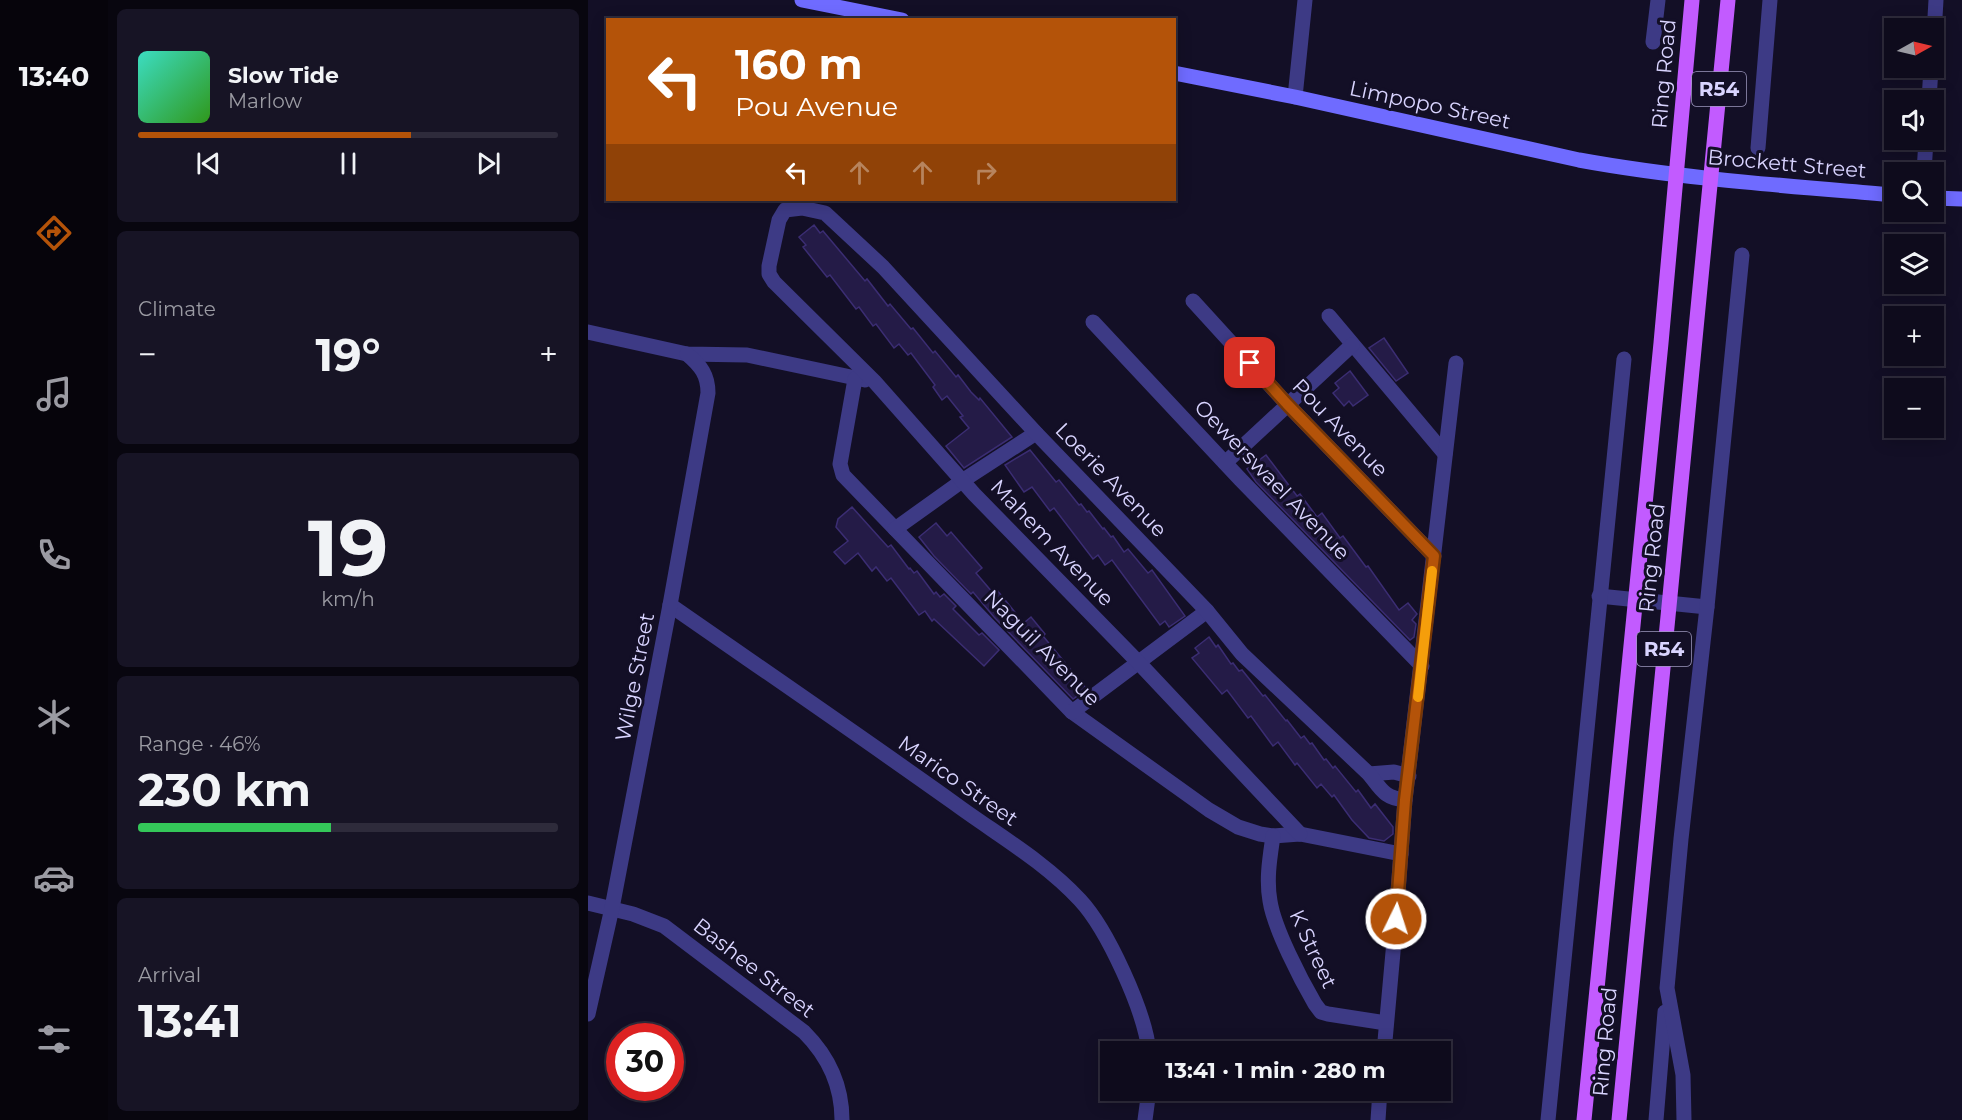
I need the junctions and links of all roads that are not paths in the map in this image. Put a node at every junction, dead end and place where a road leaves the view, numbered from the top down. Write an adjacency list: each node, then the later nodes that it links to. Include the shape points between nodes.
1 (802, 0): 8 (street)
2 (1305, 0): 12 (street)
3 (1658, 0): 10 (street, Ring Road)
4 (1692, 0): 14 (main road, Ring Road / R54)
5 (1728, 0): 15 (main road, Ring Road / R54)
6 (1770, 0): 13 (street)
7 (1936, 0): 9 (street)
8 (892, 18)
9 (1935, 18)
10 (1653, 42)
11 (1176, 73): 12 (street, Limpopo Street)
12 (1295, 97): 14 (street, Limpopo Street, via 1579,160)
13 (1758, 148)
14 (1677, 175): 15 (street, Brockett Street); 39 (main road, Ring Road / R54)
15 (1710, 178): 16 (street, Brockett Street); 40 (main road, Ring Road / R54)
16 (1884, 194)
17 (1944, 199): 18 (street)
18 (1962, 200)
19 (1742, 255): 42 (street)
20 (774, 282): 30 (street, Mahem Avenue); 32 (street, Loerie Avenue, via 769,266 783,212 796,208 825,213 883,267)
21 (1193, 301): 31 (street, Pou Avenue)
22 (1329, 316): 25 (street)
23 (1093, 322): 34 (street, Oewerswael Avenue)
24 (588, 332): 26 (street)
25 (1352, 345): 31 (street); 33 (street)
26 (687, 354): 29 (street, via 747,355); 41 (street, Wilge Street, via 705,373 708,393)
27 (1624, 359): 38 (street)
28 (1456, 363): 33 (street)
29 (855, 379): 30 (street); 36 (street, Naguil Avenue, via 840,470)
30 (874, 381): 35 (street, Mahem Avenue)
31 (1287, 404): 34 (street); 37 (street, Pou Avenue)
32 (1036, 433): 35 (street); 43 (street, Loerie Avenue)
33 (1445, 454): 37 (street)
34 (1225, 463): 45 (street, Oewerswael Avenue)
35 (962, 480): 36 (street); 44 (street, Mahem Avenue)
36 (895, 529): 46 (street, Naguil Avenue)
37 (1434, 556): 45 (street)
38 (1599, 596): 39 (street); 65 (street)
39 (1635, 599): 40 (street); 66 (main road, Ring Road / R54)
40 (1668, 602): 42 (street); 67 (main road, Ring Road / R54)
41 (670, 605): 54 (street, Wilge Street); 58 (street, Marico Street, via 1063,883 1093,916 1107,939 1132,994)
42 (1707, 607): 55 (street)
43 (1208, 611): 44 (street); 47 (street, Loerie Avenue, via 1242,654)
44 (1140, 663): 46 (street); 50 (street, Mahem Avenue)
45 (1422, 666): 48 (street)
46 (1072, 712): 51 (street, Naguil Avenue, via 1226,821)
47 (1369, 774): 48 (street, via 1394,772); 49 (street, Loerie Avenue, via 1384,794)
48 (1408, 776): 49 (street)
49 (1405, 800): 52 (street)
50 (1300, 834): 51 (street, Naguil Avenue); 52 (street, Naguil Avenue)
51 (1273, 836): 57 (street, K Street, via 1268,878 1270,904 1315,1004 1328,1014)
52 (1401, 854): 57 (street)
53 (588, 903): 54 (street, Bashee Street)
54 (612, 908): 56 (street, Wilge Street); 62 (street, Bashee Street, via 649,919 675,933 804,1032 831,1070)
55 (1667, 988): 68 (street); 69 (street, via 1683,1074)
56 (588, 1014)
57 (1386, 1023): 59 (street)
58 (1146, 1041)
59 (1385, 1041)
60 (1148, 1101): 63 (street)
61 (1379, 1101): 64 (street)
62 (842, 1120)
63 (1145, 1120)
64 (1378, 1120)
65 (1548, 1120)
66 (1584, 1120)
67 (1619, 1120)
68 (1656, 1120)
69 (1684, 1120)

